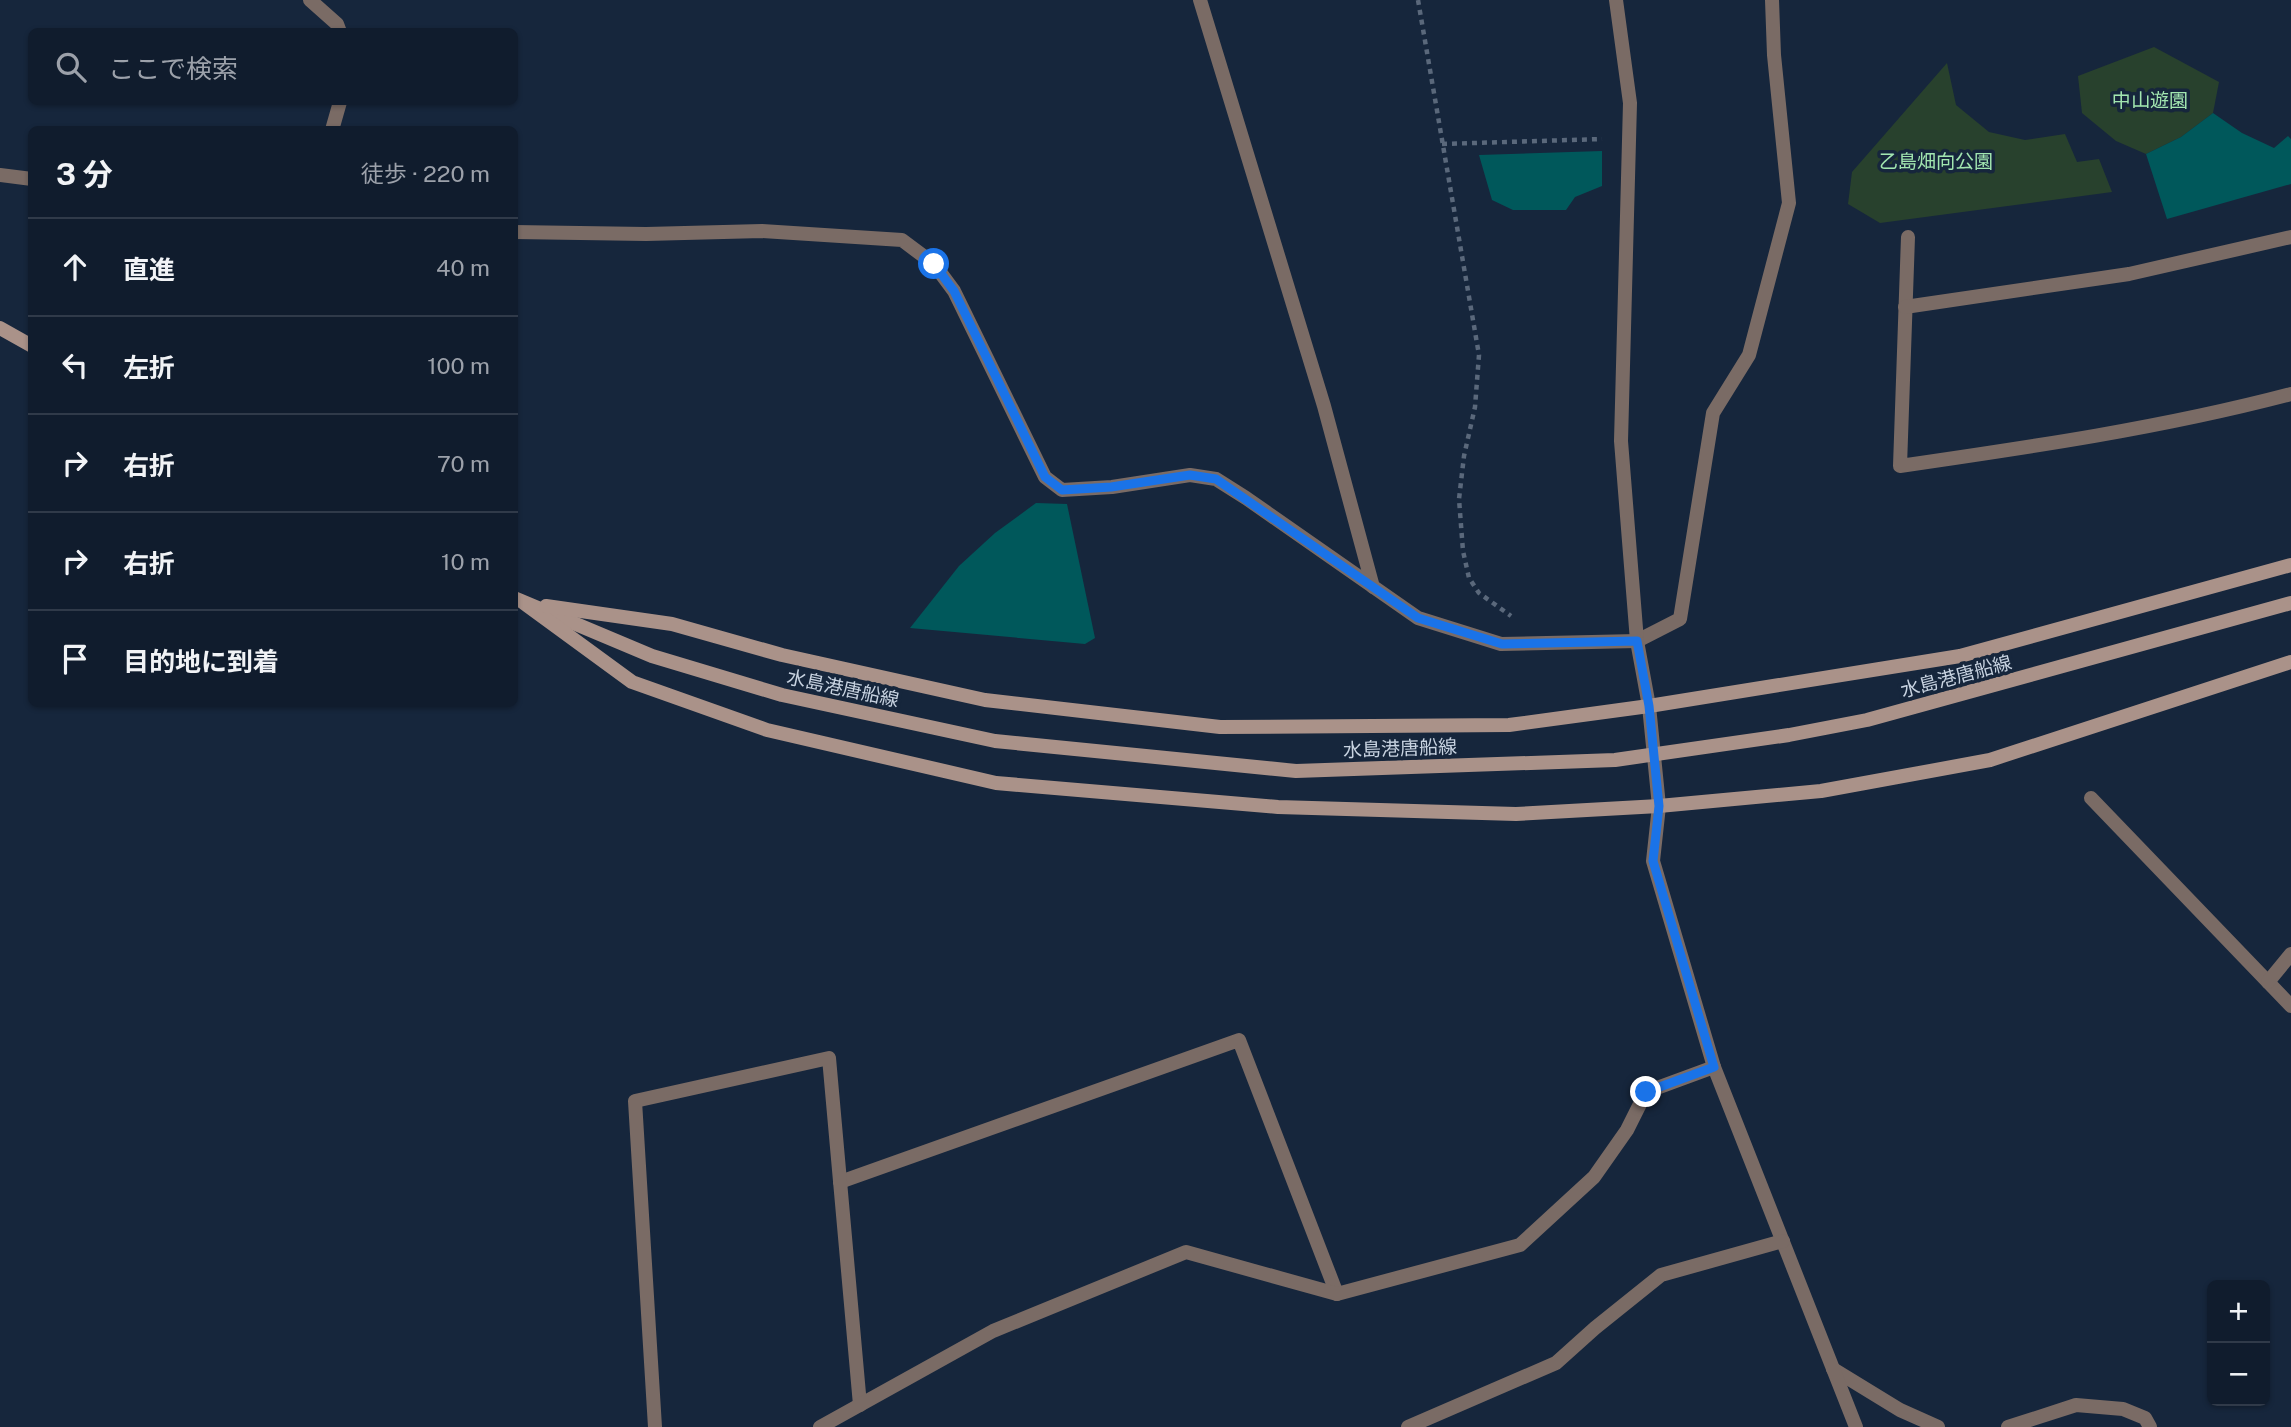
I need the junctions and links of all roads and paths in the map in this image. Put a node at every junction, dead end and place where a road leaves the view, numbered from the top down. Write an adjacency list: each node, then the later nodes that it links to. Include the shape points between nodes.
1 (310, 0): 6 (street)
2 (1200, 0): 21 (street, via 1324,406)
3 (1418, 0): 10 (path)
4 (1616, 0): 9 (street, via 1630,103)
5 (1772, 0): 24 (street, via 1789,203 1749,355 1713,413 1680,619)
6 (338, 28)
7 (339, 105): 8 (street)
8 (333, 126)
9 (1629, 138): 10 (path); 24 (street, via 1621,441)
10 (1442, 144): 25 (path, via 1479,355 1459,499 1463,551 1469,578 1479,593 1520,623)
11 (0, 175): 12 (street)
12 (28, 178)
13 (518, 232): 21 (street, via 762,231 902,240 934,264 954,291 1045,477 1062,490 1190,475 1216,479)
14 (1908, 237): 16 (street)
15 (2291, 237): 16 (street, via 2129,274)
16 (1905, 307): 19 (street, via 1900,466 2074,441)
17 (0, 328): 18 (main road)
18 (28, 344)
19 (2291, 394)
20 (2291, 565): 27 (main road, via 1960,656)
21 (1373, 586): 25 (street, via 1418,618 1502,644)
22 (519, 600): 23 (main road, 水島港唐船線, via 652,656 782,695 995,741 1296,771 1615,760 1706,748 1867,720); 27 (main road, via 672,624 782,655 985,700 1220,727 1509,725); 29 (main road, via 632,682 767,730 996,783 1278,807 1516,814)
23 (2291, 603)
24 (1637, 641): 25 (street); 27 (street)
25 (1538, 643)
26 (2291, 662): 29 (main road, via 1990,760 1821,791)
27 (1649, 706): 29 (street)
28 (2091, 798): 31 (street)
29 (1659, 806): 33 (street, via 1653,861)
30 (2291, 954): 31 (street)
31 (2268, 982): 32 (street)
32 (2291, 1006)
33 (1714, 1067): 35 (street); 36 (street, via 1646,1092 1628,1130 1594,1177 1520,1245)
34 (840, 1182): 36 (street, via 1239,1040); 38 (street); 39 (street, via 829,1058 635,1101)
35 (1783, 1241): 37 (street); 41 (street, via 1661,1275 1556,1363)
36 (1337, 1294): 38 (street, via 1186,1252 993,1331)
37 (1833, 1369): 42 (street); 43 (street)
38 (860, 1405): 40 (street)
39 (655, 1427)
40 (820, 1427)
41 (1408, 1427)
42 (1856, 1427)
43 (1938, 1427)
44 (2008, 1427): 45 (street, via 2076,1405 2123,1409 2145,1418)
45 (2150, 1427)

